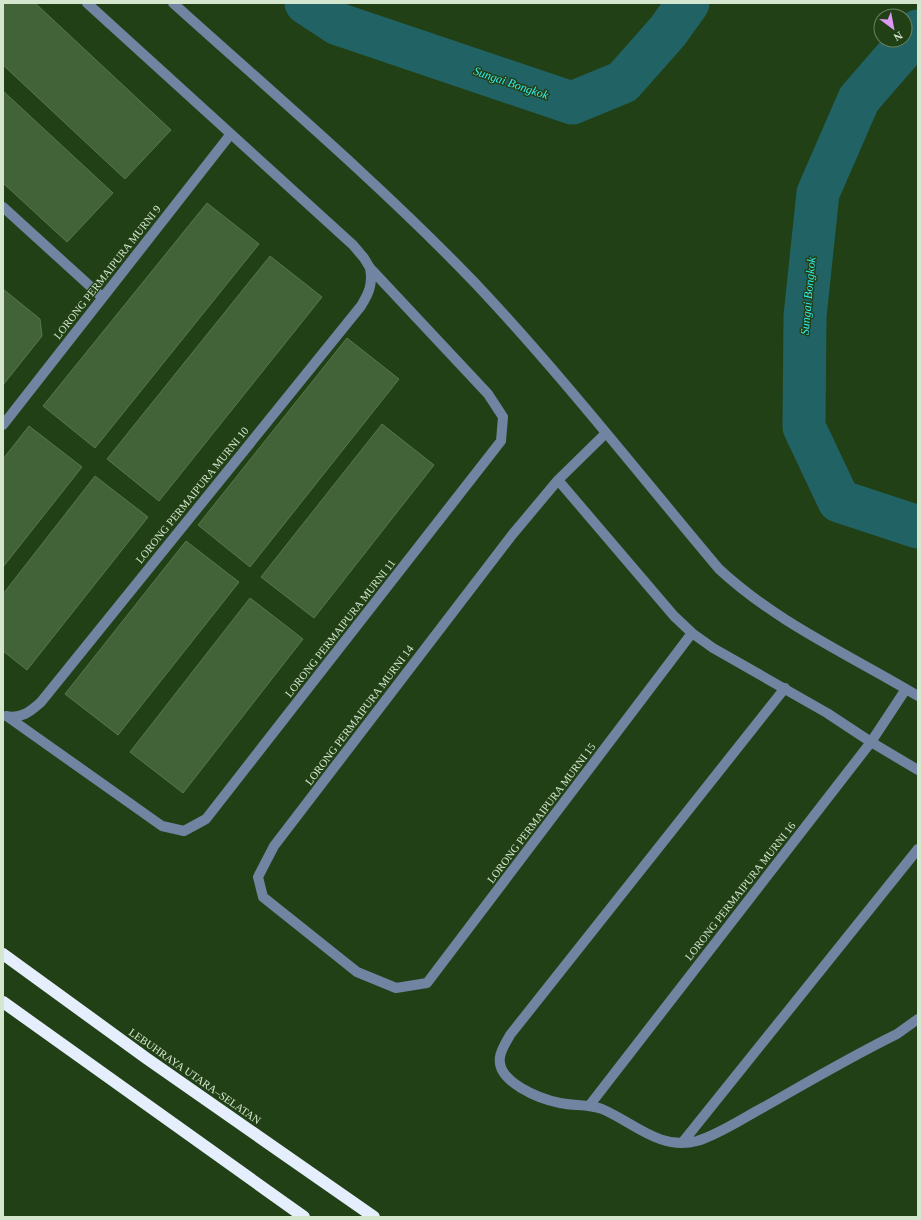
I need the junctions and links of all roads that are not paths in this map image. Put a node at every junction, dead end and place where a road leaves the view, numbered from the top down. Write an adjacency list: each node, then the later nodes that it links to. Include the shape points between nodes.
1 (87, 3): 3 (street, LORONG PERMAIPURA MURNI 11)
2 (173, 3): 8 (street, via 435,243 503,313)
3 (230, 134): 5 (street, LORONG PERMAIPURA MURNI 11, via 353,245); 6 (street, LORONG PERMAIPURA MURNI 9)
4 (3, 208): 6 (street)
5 (370, 268): 14 (street, LORONG PERMAIPURA MURNI 10, via 372,279 369,293 361,306 41,702 25,715); 14 (street, LORONG PERMAIPURA MURNI 11, via 488,394 503,417 501,441 206,819 184,831 162,826)
6 (102, 297): 7 (street, LORONG PERMAIPURA MURNI 9)
7 (3, 425)
8 (606, 434): 9 (street, LORONG PERMAIPURA MURNI 14); 12 (street, via 719,569 740,588 811,636)
9 (558, 480): 10 (street, via 674,616); 19 (street, LORONG PERMAIPURA MURNI 14, via 512,535 274,846 258,877 264,897 356,972)
10 (692, 633): 11 (street, via 735,662); 19 (street, LORONG PERMAIPURA MURNI 15, via 427,982)
11 (785, 688): 15 (street); 22 (street, via 510,1035 502,1049 500,1065 506,1076 516,1085 545,1099)
12 (906, 689): 13 (street); 15 (street, LORONG PERMAIPURA MURNI 16)
13 (918, 696)
14 (6, 716)
15 (871, 742): 16 (street); 22 (street, LORONG PERMAIPURA MURNI 16)
16 (918, 770)
17 (918, 849): 23 (street)
18 (3, 954): 25 (highway, LEBUHRAYA UTARA–SELATAN, via 146,1058)
19 (396, 988)
20 (3, 1002): 24 (highway)
21 (918, 1019): 23 (street, via 897,1034 737,1122 697,1141)
22 (589, 1106): 23 (street, via 613,1115 647,1134)
23 (682, 1144)
24 (304, 1217)
25 (374, 1217)

